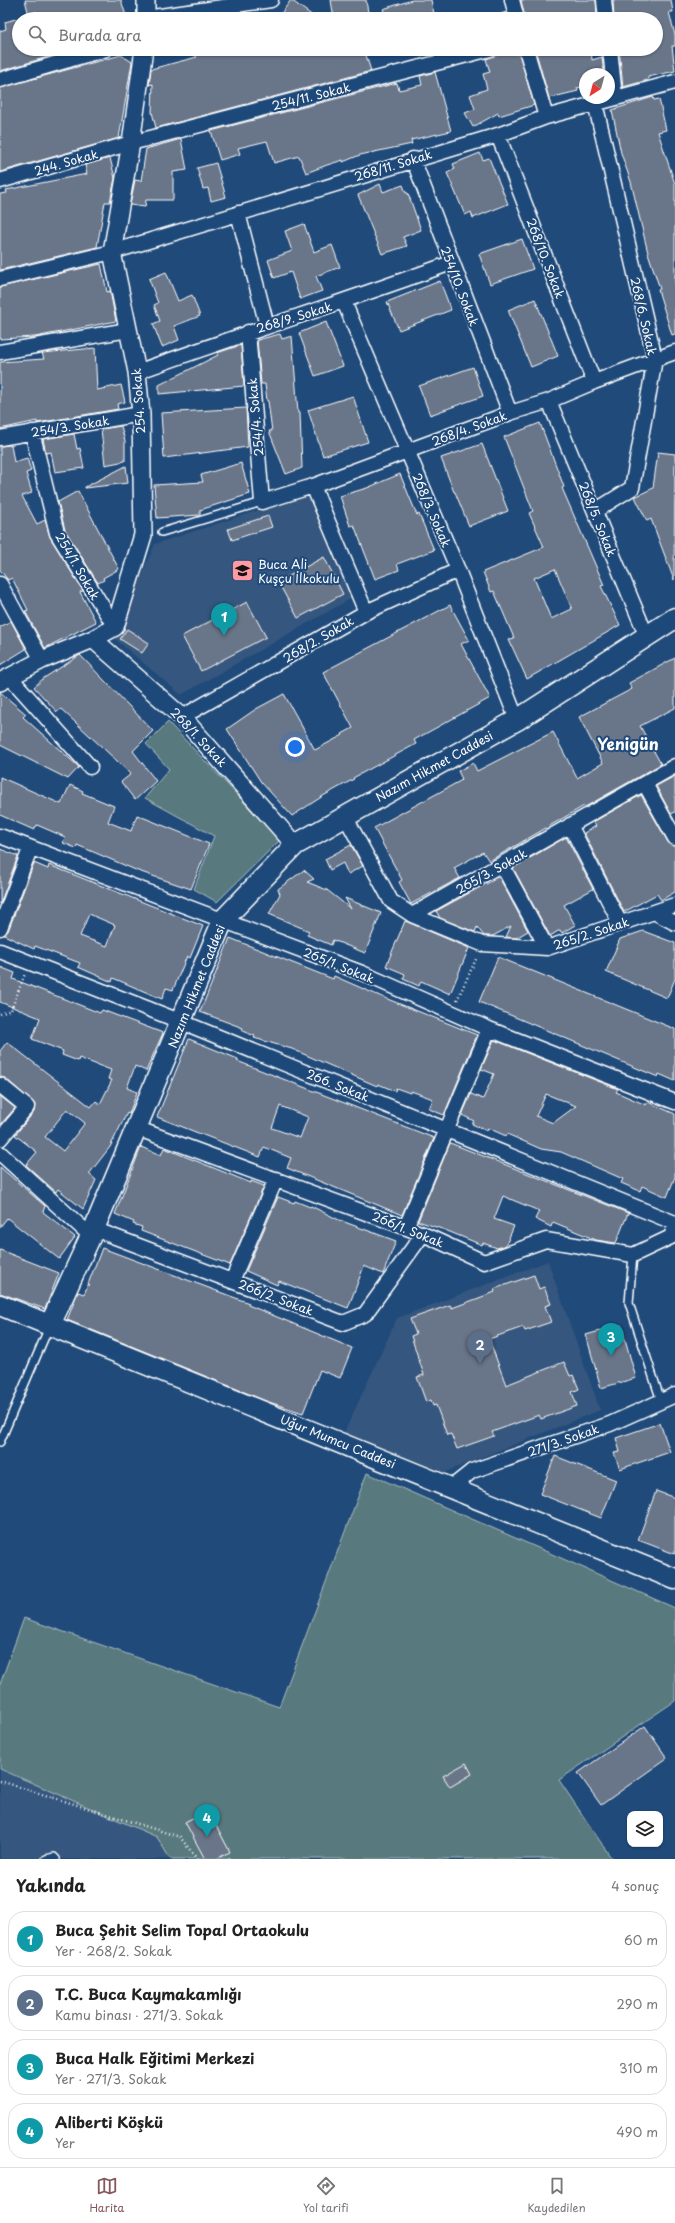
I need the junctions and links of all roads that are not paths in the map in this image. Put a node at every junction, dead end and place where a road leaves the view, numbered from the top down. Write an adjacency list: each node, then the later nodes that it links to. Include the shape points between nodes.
1 (146, 0): 5 (street)
2 (270, 0): 6 (street)
3 (512, 0): 7 (street)
4 (604, 0): 8 (street)
5 (146, 12)
6 (187, 12)
7 (515, 12)
8 (605, 12)
9 (82, 56): 15 (street)
10 (143, 56): 22 (street, 254. Sokak)
11 (463, 56): 22 (street, 254/11. Sokak)
12 (528, 56): 20 (street)
13 (611, 56): 14 (street)
14 (612, 68)
15 (0, 80)
16 (675, 82): 17 (street, 268/11. Sokak)
17 (615, 97)
18 (592, 104): 20 (street, 268/11. Sokak)
19 (595, 104): 35 (street, 268/6. Sokak)
20 (546, 117): 21 (street, 268/11. Sokak)
21 (498, 134): 23 (street, 268/11. Sokak); 37 (street, 268/10. Sokak)
22 (131, 142): 24 (street, 244. Sokak); 26 (street, 254. Sokak)
23 (413, 159): 25 (street, 268/11. Sokak); 27 (street, 254/10. Sokak)
24 (0, 181)
25 (238, 213): 26 (street, 268/11. Sokak); 30 (street)
26 (112, 252): 28 (street, 268/11. Sokak); 31 (street, 254. Sokak)
27 (451, 263): 29 (street, 268/9. Sokak); 39 (street, 254/10. Sokak)
28 (0, 279)
29 (344, 302): 30 (street, 268/9. Sokak); 43 (street, 268/3. Sokak)
30 (267, 326): 32 (street, 268/9. Sokak)
31 (128, 330): 33 (street); 36 (street, 254. Sokak)
32 (248, 332): 36 (street, 268/9. Sokak); 45 (street, 254/4. Sokak)
33 (0, 352)
34 (675, 352): 35 (street, 268/4. Sokak)
35 (655, 359): 37 (street, 268/4. Sokak); 46 (street, 268/6. Sokak, via 632,488)
36 (137, 372): 40 (street, 254. Sokak)
37 (594, 382): 38 (street, 268/4. Sokak)
38 (549, 401): 39 (street, 268/4. Sokak); 46 (street, 268/5. Sokak)
39 (510, 413): 43 (street, 268/4. Sokak)
40 (141, 414): 41 (street, 254/3. Sokak); 53 (street, 254. Sokak, via 143,535)
41 (32, 432): 42 (street, 254/3. Sokak); 53 (street, 254/1. Sokak, via 57,533)
42 (0, 438)
43 (407, 452): 44 (street, 268/4. Sokak); 48 (street, 268/3. Sokak)
44 (313, 486): 45 (street, 268/4. Sokak); 50 (street)
45 (262, 502): 47 (lane)
46 (595, 511): 54 (street, 268/5. Sokak)
47 (162, 532)
48 (458, 570): 50 (street, 268/2. Sokak); 59 (street, 268/3. Sokak)
49 (0, 584): 56 (street)
50 (366, 612): 58 (street, 268/2. Sokak)
51 (675, 618): 54 (main road, Nazım Hikmet Caddesi)
52 (675, 626): 54 (main road, Nazım Hikmet Caddesi)
53 (115, 627): 55 (street)
54 (647, 637): 59 (main road, Nazım Hikmet Caddesi)
55 (93, 639): 56 (street); 58 (street, 268/1. Sokak)
56 (42, 660): 57 (street)
57 (5, 680): 61 (street)
58 (182, 717): 67 (street, 268/1. Sokak)
59 (517, 720): 63 (main road, Nazım Hikmet Caddesi)
60 (675, 766): 62 (street, 265/3. Sokak)
61 (90, 767)
62 (645, 784): 64 (street, 265/3. Sokak); 66 (street)
63 (345, 816): 67 (main road, Nazım Hikmet Caddesi); 72 (street, via 391,900)
64 (570, 826): 69 (street, 265/3. Sokak); 74 (street)
65 (0, 836): 68 (street, 265/1. Sokak)
66 (675, 838)
67 (295, 845): 73 (main road, Nazım Hikmet Caddesi)
68 (30, 849): 73 (street, 265/1. Sokak); 76 (street)
69 (502, 865): 72 (street, 265/3. Sokak); 77 (street)
70 (675, 906): 71 (street, 265/2. Sokak)
71 (654, 912): 74 (street, 265/2. Sokak); 75 (street)
72 (412, 914): 77 (street, 265/2. Sokak, via 482,944)
73 (222, 920): 79 (main road, Nazım Hikmet Caddesi); 80 (street, 265/1. Sokak, via 362,973)
74 (620, 923): 77 (street, 265/2. Sokak)
75 (675, 923)
76 (0, 928)
77 (547, 948)
78 (0, 951): 79 (street, 266. Sokak)
79 (182, 1022): 83 (main road, Nazım Hikmet Caddesi); 84 (street, 266. Sokak)
80 (489, 1029): 82 (street, 265/1. Sokak); 84 (street)
81 (0, 1085): 85 (street, via 27,1107)
82 (675, 1102)
83 (136, 1128): 87 (street, 266/1. Sokak); 90 (main road, Nazım Hikmet Caddesi)
84 (447, 1129): 88 (street, 266. Sokak); 89 (street)
85 (0, 1139)
86 (0, 1153): 90 (street, 266/2. Sokak)
87 (276, 1179): 89 (street, 266/1. Sokak); 93 (street)
88 (675, 1224): 92 (street, via 671,1237)
89 (406, 1227): 91 (street, 266/1. Sokak)
90 (92, 1232): 93 (street, 266/2. Sokak); 95 (main road, Nazım Hikmet Caddesi)
91 (423, 1234): 92 (street, 266/1. Sokak, via 484,1262 546,1240); 93 (street, 266/2. Sokak, via 365,1314 343,1323)
92 (633, 1255): 97 (lane, via 629,1303)
93 (232, 1281)
94 (0, 1305): 95 (main road, Uğur Mumcu Caddesi)
95 (50, 1325): 99 (lane); 100 (main road, Uğur Mumcu Caddesi)
96 (675, 1395): 97 (street, 271/3. Sokak)
97 (661, 1401): 98 (street); 100 (street, 271/3. Sokak, via 610,1424 472,1471)
98 (675, 1406)
99 (0, 1442)
100 (452, 1487): 101 (main road, Uğur Mumcu Caddesi)
101 (675, 1579)
102 (46, 1859): 103 (lane)
103 (56, 1859)

